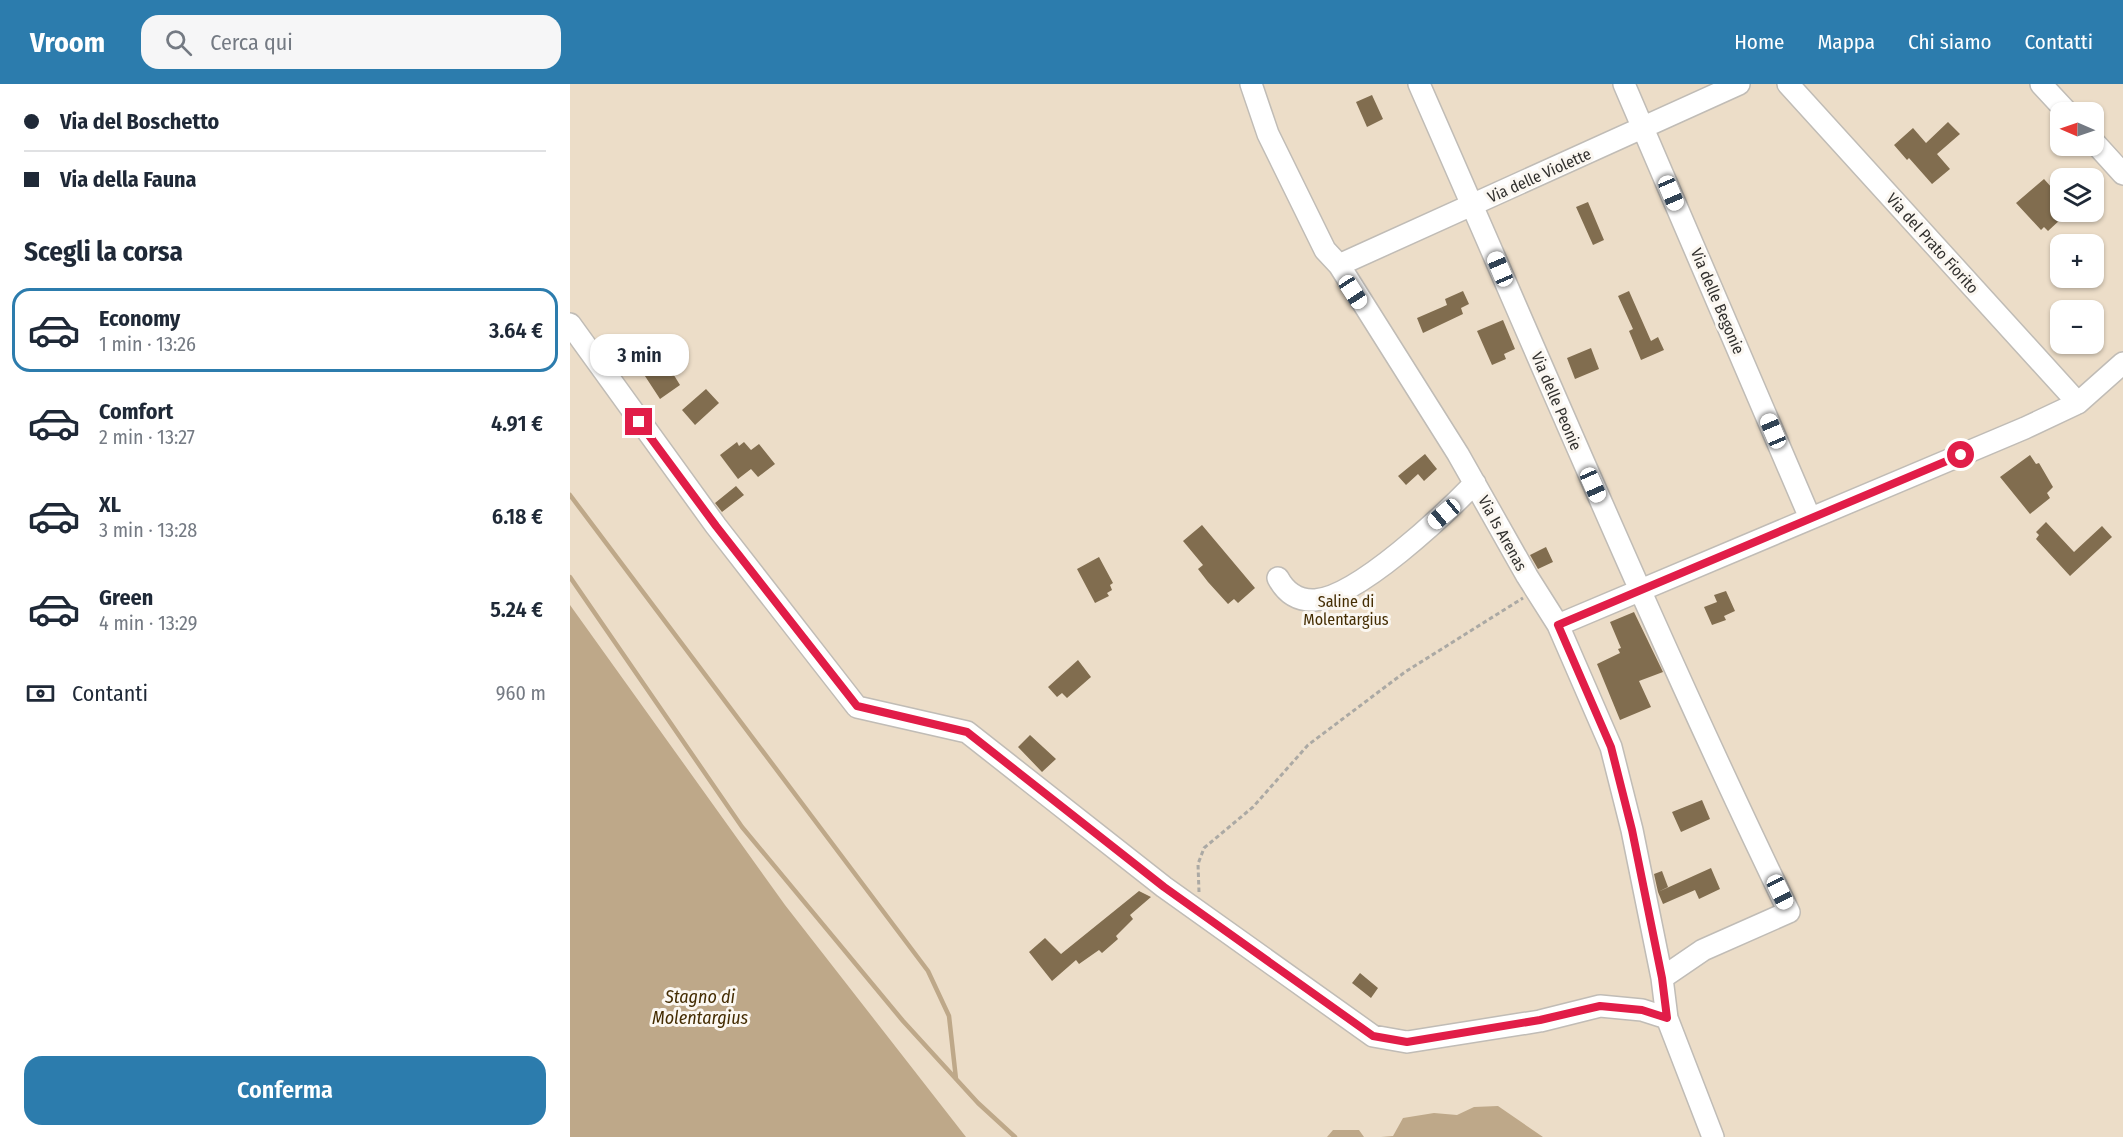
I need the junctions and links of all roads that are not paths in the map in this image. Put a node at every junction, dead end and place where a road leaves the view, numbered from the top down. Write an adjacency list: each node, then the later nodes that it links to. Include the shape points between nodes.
1 (1251, 84): 12 (street, Via Is Arenas, via 1273,144 1325,250)
2 (1419, 84): 11 (street, Via delle Peonie)
3 (1624, 84): 8 (street, Via delle Begonie)
4 (1739, 84): 8 (street, Via delle Violette)
5 (1788, 84): 15 (street, Via del Prato Fiorito)
6 (2041, 84): 7 (street)
7 (2058, 102)
8 (1644, 128): 11 (street, Via delle Violette); 17 (street, Via delle Begonie)
9 (2104, 153): 10 (street)
10 (2123, 174)
11 (1472, 205): 12 (street, Via delle Violette); 19 (street, Via delle Peonie)
12 (1339, 265): 16 (street, Via Is Arenas)
13 (570, 324): 22 (street, via 709,517 857,706 967,732 1190,906 1373,1036 1407,1042 1600,1006 1642,1010)
14 (2123, 363): 15 (street)
15 (2078, 403): 17 (street)
16 (1475, 483): 18 (street, via 1398,552 1338,593 1317,600 1299,599 1284,589); 20 (street, Via Is Arenas)
17 (1810, 518): 19 (street)
18 (1278, 579)
19 (1640, 593): 20 (street); 21 (street, Via delle Peonie, via 1790,912 1703,950)
20 (1558, 625): 21 (street, Via Is Arenas, via 1611,747)
21 (1662, 978): 22 (street, Via Is Arenas)
22 (1667, 1018): 23 (street, Via Is Arenas)
23 (1713, 1137)

